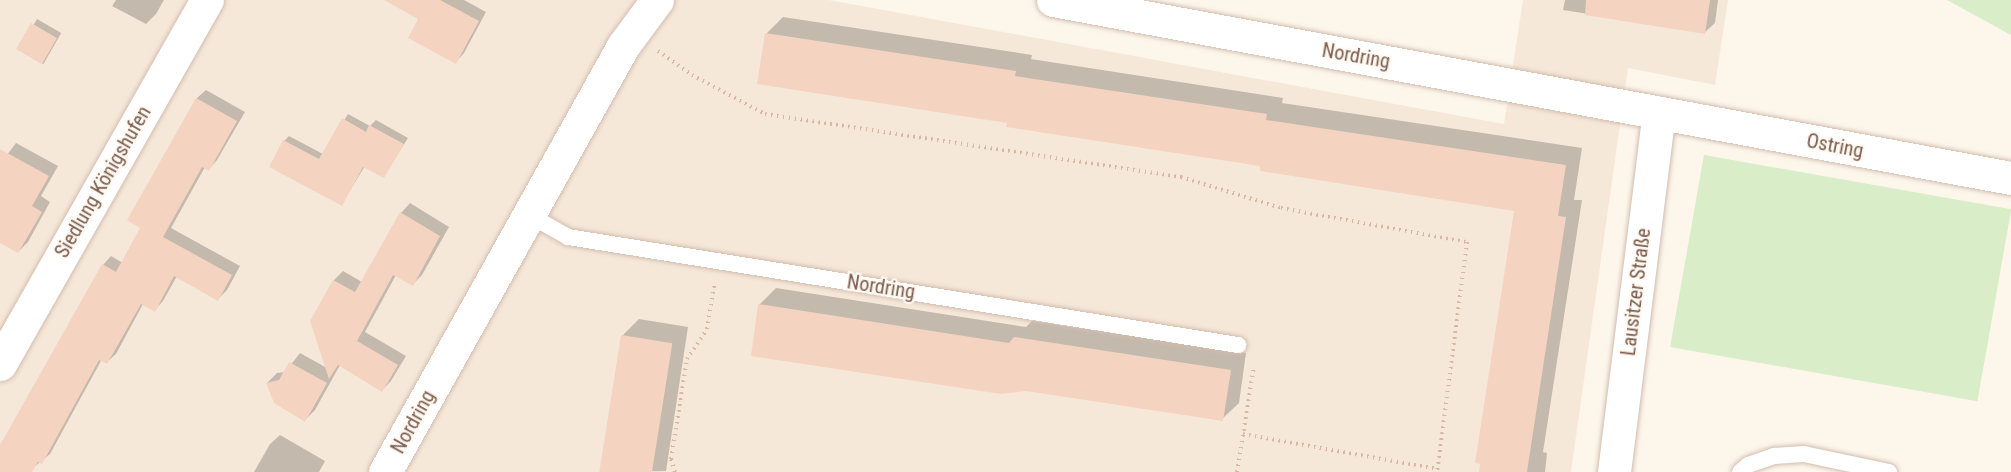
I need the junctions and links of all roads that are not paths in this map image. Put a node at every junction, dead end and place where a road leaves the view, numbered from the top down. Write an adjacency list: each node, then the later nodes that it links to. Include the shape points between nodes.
1 (207, 0): 8 (street, Siedlung Königshufen)
2 (657, 0): 6 (street, Nordring, via 632,34)
3 (1053, 0): 4 (street, Nordring)
4 (1659, 113): 5 (street, Ostring); 10 (street, Lausitzer Straße)
5 (2011, 178)
6 (529, 215): 7 (lane, Nordring, via 568,237); 9 (street, Nordring)
7 (1238, 345)
8 (0, 364)
9 (386, 472)
10 (1614, 472)
11 (1740, 472): 12 (lane, via 1774,456 1804,454)
12 (1889, 472)

